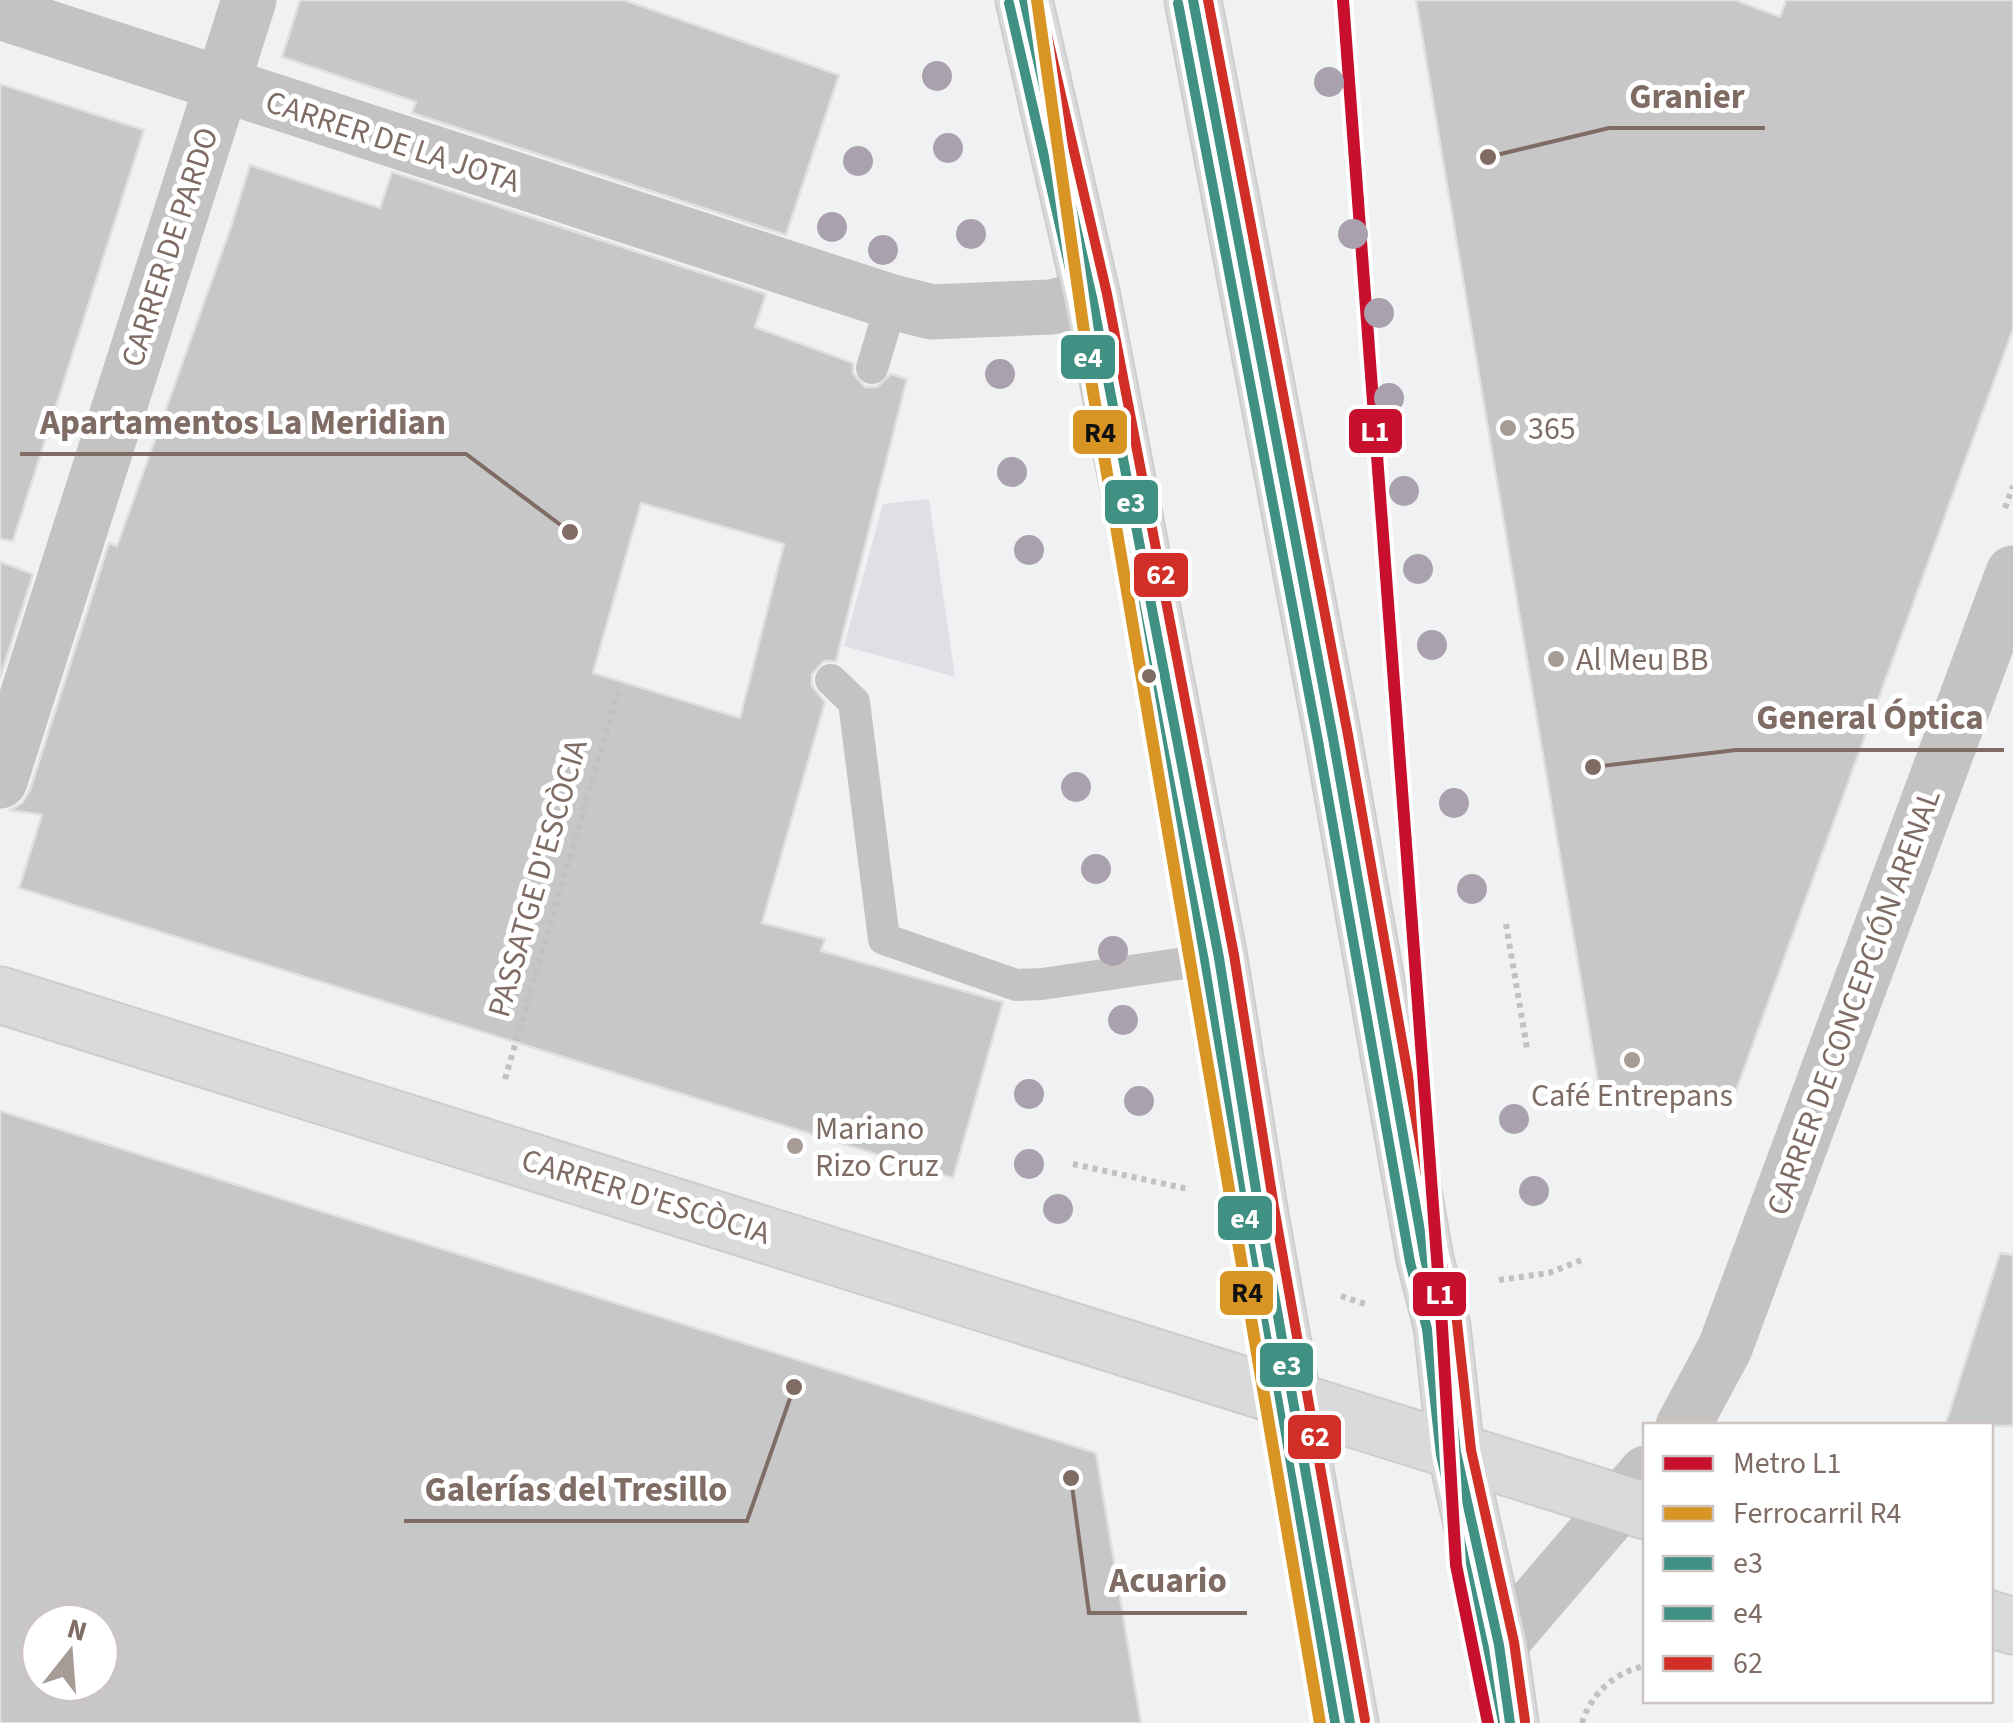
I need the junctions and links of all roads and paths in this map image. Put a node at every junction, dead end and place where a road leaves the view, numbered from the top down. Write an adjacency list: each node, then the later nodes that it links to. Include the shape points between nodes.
1 (248, 0): 5 (street, CARRER DE PARDO)
2 (1024, 0): 6 (main road)
3 (1193, 0): 24 (main road, via 1442,1326)
4 (0, 12): 5 (street, CARRER DE LA JOTA)
5 (222, 84): 7 (street, CARRER DE LA JOTA); 12 (street, CARRER DE PARDO)
6 (1092, 297): 7 (street, via 1051,307); 14 (main road)
7 (912, 307): 8 (lane)
8 (872, 368)
9 (2013, 573): 23 (street, CARRER DE CONCEPCIÓN ARENAL, via 1725,1348)
10 (831, 680): 14 (lane, via 854,702 884,940 1016,985)
11 (618, 692): 17 (path, PASSATGE D'ESCÒCIA)
12 (0, 781)
13 (1506, 924): 16 (path)
14 (1219, 958): 22 (main road)
15 (0, 994): 22 (main road, CARRER D'ESCÒCIA)
16 (1528, 1048)
17 (505, 1079)
18 (1073, 1164): 19 (path)
19 (1189, 1189)
20 (1584, 1260): 21 (path, via 1549,1274)
21 (1499, 1280)
22 (1292, 1398): 24 (main road, CARRER D'ESCÒCIA); 28 (main road)
23 (1685, 1423)
24 (1456, 1452): 25 (main road, CARRER D'ESCÒCIA); 26 (main road)
25 (1637, 1495): 26 (street)
26 (1499, 1645): 29 (main road)
27 (1643, 1666): 30 (path, via 1626,1669 1589,1702)
28 (1350, 1723)
29 (1510, 1723)
30 (1582, 1723)

